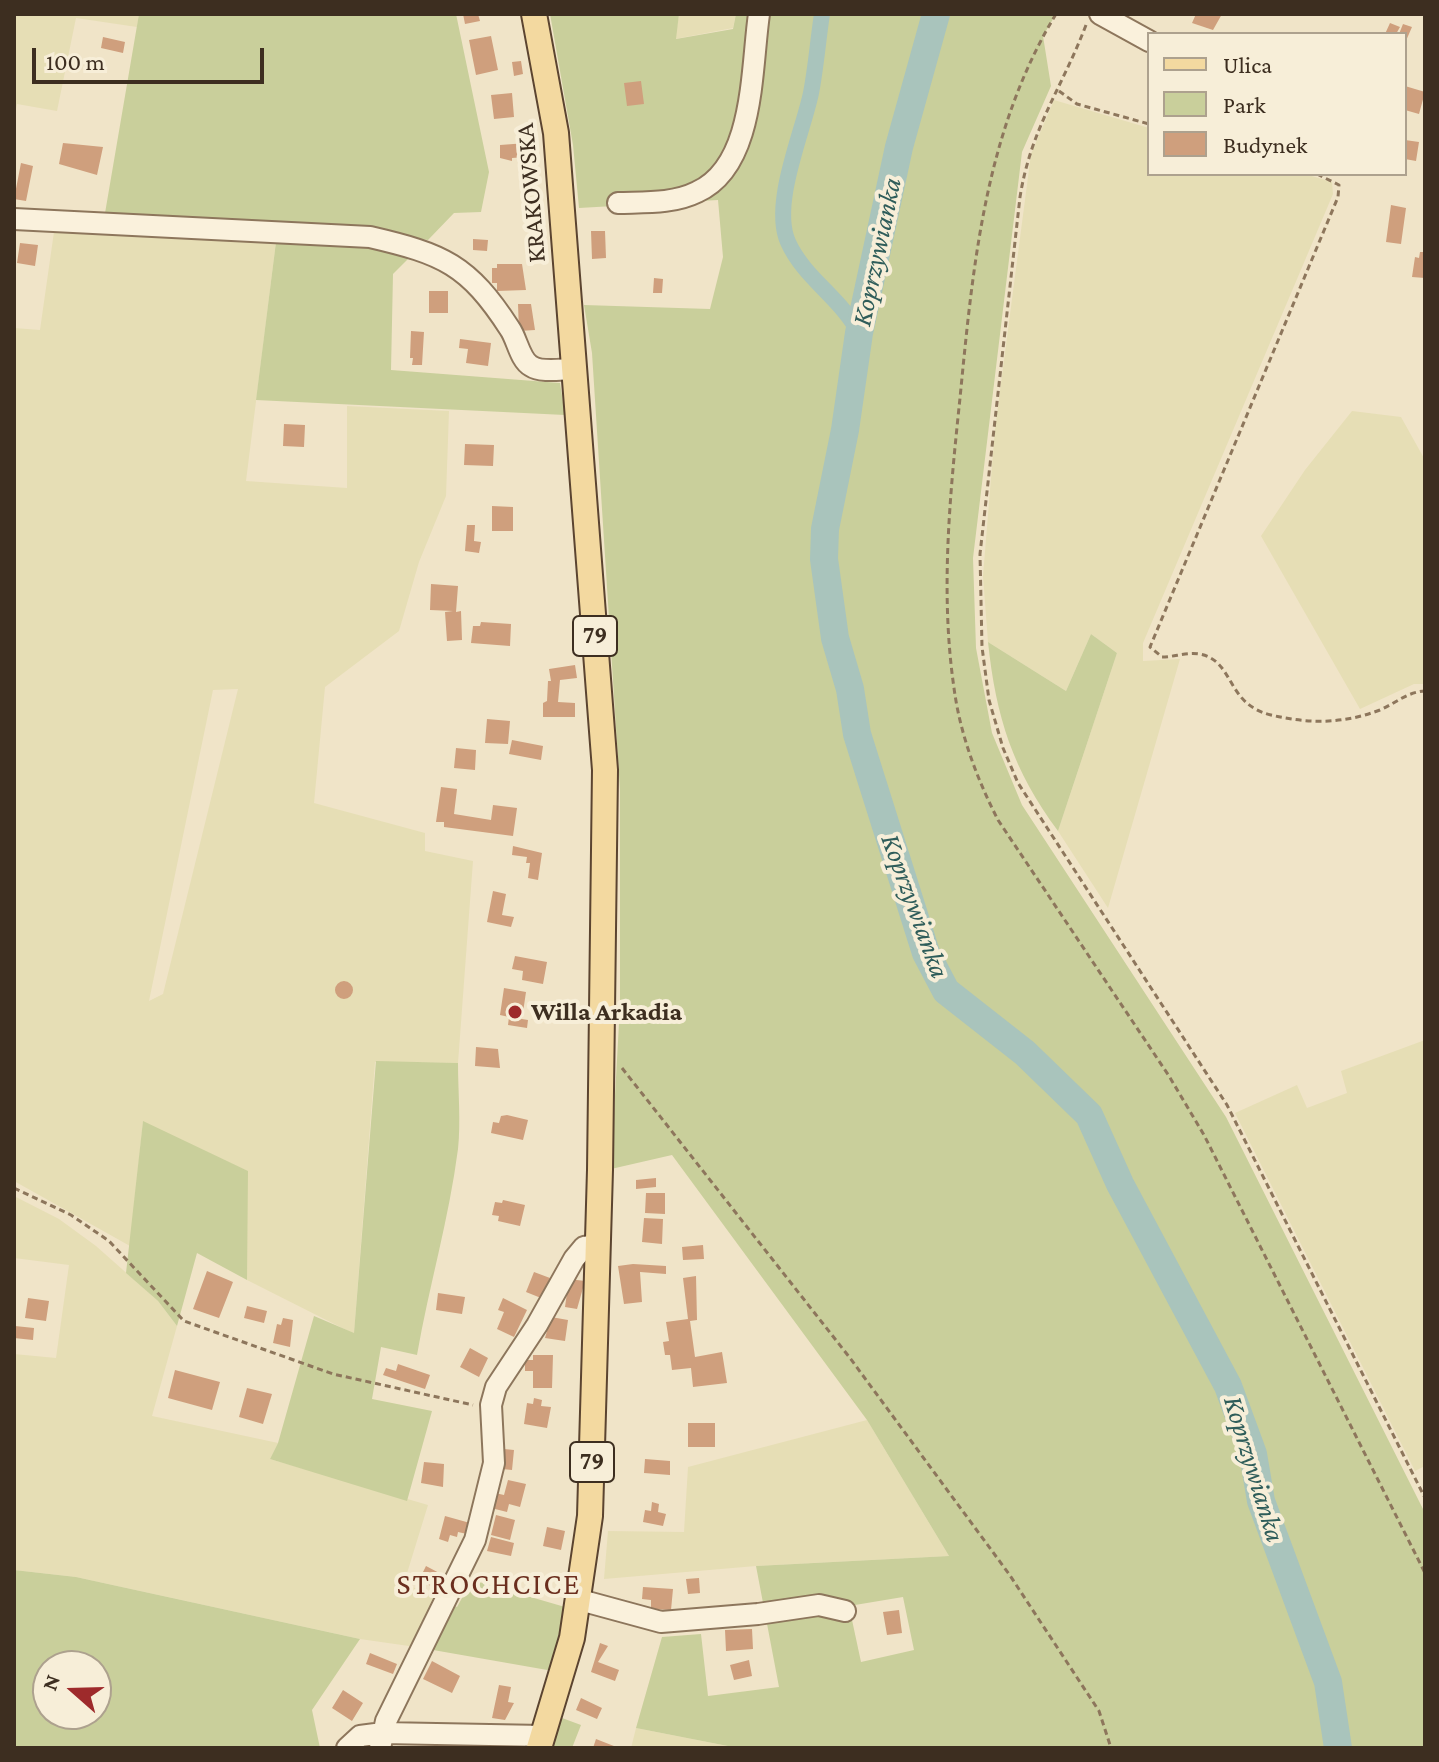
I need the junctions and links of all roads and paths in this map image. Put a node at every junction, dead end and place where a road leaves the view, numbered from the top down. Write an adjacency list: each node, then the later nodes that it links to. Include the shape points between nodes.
1 (534, 14): 12 (main road, KRAKOWSKA / 79, via 556,133)
2 (759, 14): 10 (street, via 741,138 723,174 682,198)
3 (1056, 14): 19 (path, via 1016,95 981,219 948,541 947,617 954,691 979,781 998,820 1204,1135)
4 (1090, 14): 7 (path)
5 (1100, 14): 6 (street)
6 (1147, 40)
7 (1059, 91): 8 (path, via 1077,104); 18 (path, via 1026,156 988,467 980,554 989,700 1018,783 1227,1105)
8 (1147, 123)
9 (1321, 176): 13 (path, via 1339,185 1338,197 1150,647 1162,657 1198,654 1217,662 1251,708 1304,721 1353,719 1413,691)
10 (618, 203)
11 (14, 219): 12 (street, via 370,237 422,249 453,263 479,285 512,332 527,365)
12 (574, 369): 14 (main road, 79, via 605,770)
13 (1425, 691)
14 (602, 1048): 16 (main road, 79); 25 (path, via 636,1084 850,1358 1009,1574 1099,1711)
15 (14, 1188): 17 (path, via 71,1215 109,1241 184,1321 333,1374)
16 (598, 1245): 17 (street, via 584,1247 574,1259 496,1387); 20 (main road, 79, via 590,1516)
17 (492, 1409): 22 (street, via 494,1463 475,1540)
18 (1425, 1498)
19 (1425, 1573)
20 (580, 1600): 21 (street, via 661,1622 819,1605); 23 (main road, 79)
21 (845, 1611)
22 (382, 1740): 23 (street); 24 (street, via 360,1736)
23 (541, 1742)
24 (347, 1748)
25 (1111, 1748)

